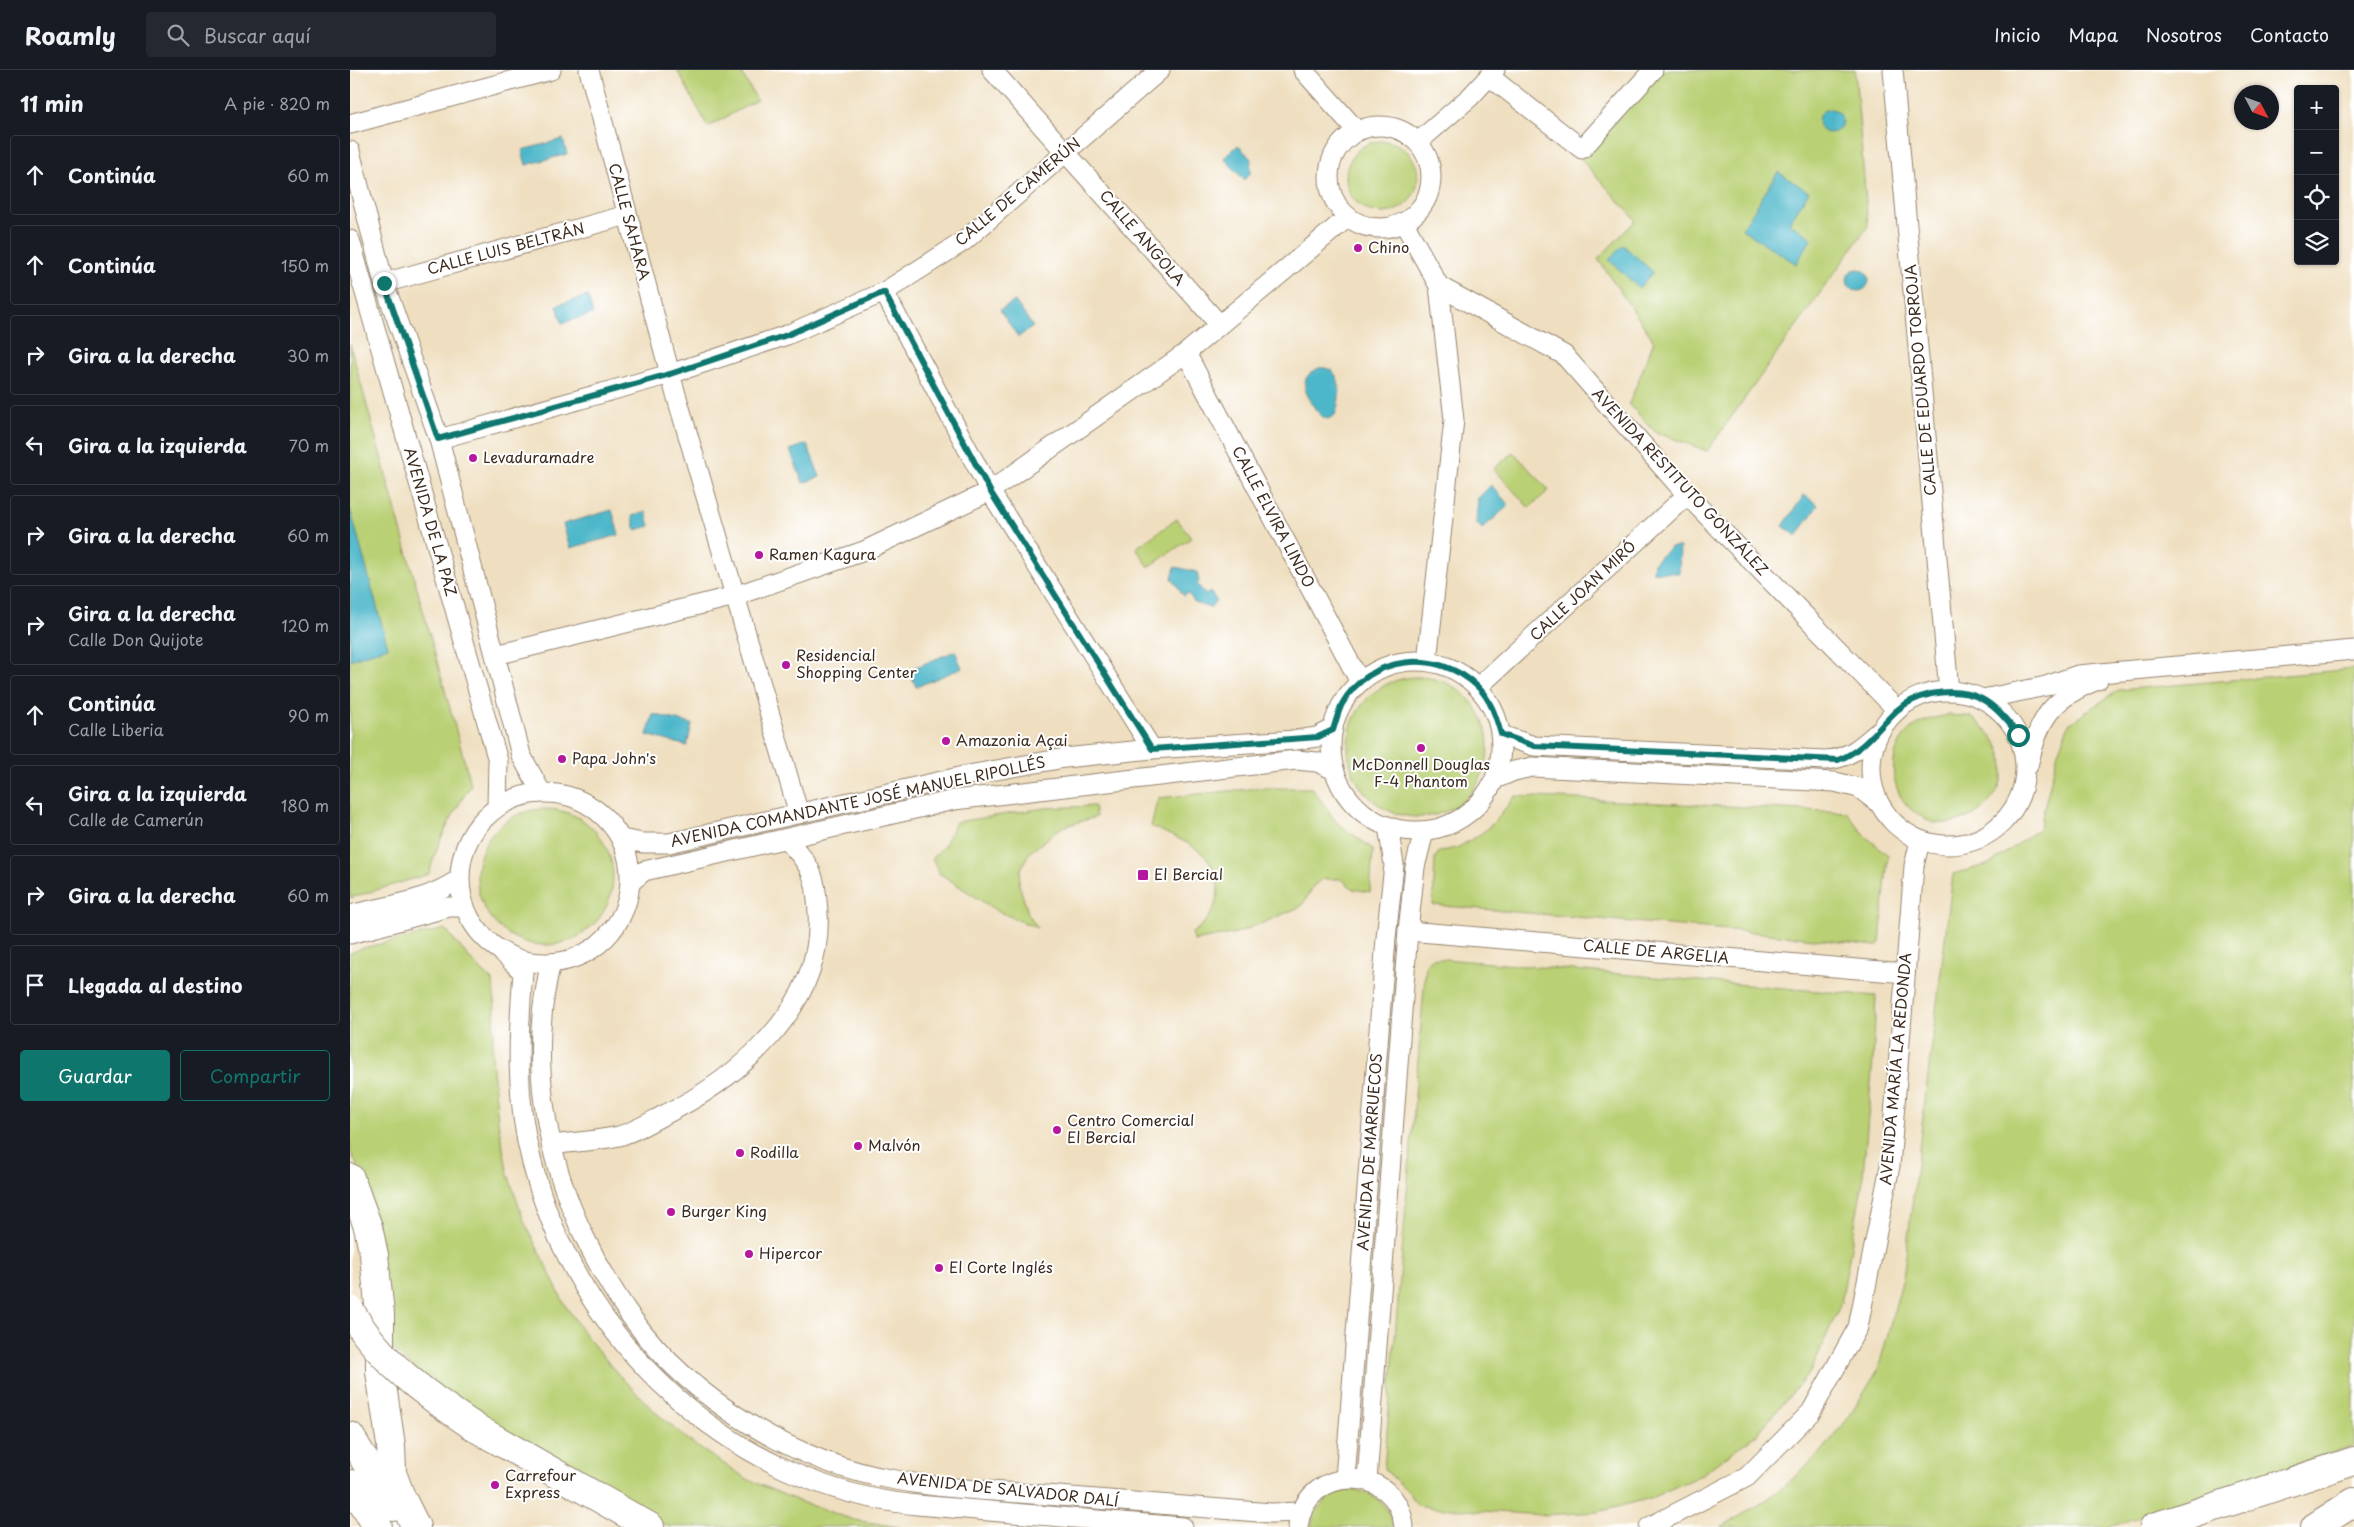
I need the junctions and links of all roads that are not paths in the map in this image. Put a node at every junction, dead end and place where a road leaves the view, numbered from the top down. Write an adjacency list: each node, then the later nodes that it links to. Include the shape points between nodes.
1 (551, 70): 9 (street)
2 (589, 70): 14 (street, CALLE SAHARA)
3 (992, 70): 13 (street, CALLE ANGOLA)
4 (1160, 70): 13 (street, CALLE DE CAMERÚN)
5 (1303, 70): 10 (street)
6 (1653, 70): 8 (street, via 1582,149)
7 (1893, 70): 34 (street, CALLE DE EDUARDO TORROJA)
8 (1492, 73): 11 (street, via 1470,97)
9 (350, 124)
10 (1357, 131): 11 (street, via 1389,126 1406,132); 15 (street, via 1332,156 1328,175 1330,192)
11 (1418, 142): 16 (street, via 1426,154 1431,173 1430,191 1420,209)
12 (350, 150): 18 (street)
13 (1066, 152): 20 (street, CALLE DE CAMERÚN, via 964,241); 21 (street, CALLE ANGOLA)
14 (627, 215): 18 (street, CALLE LUIS BELTRÁN); 23 (street, CALLE SAHARA)
15 (1347, 218): 16 (street, via 1363,227 1387,228); 21 (street)
16 (1404, 223): 19 (street)
17 (350, 240): 46 (street, AVENIDA DE LA PAZ, via 498,761)
18 (384, 283): 24 (street)
19 (1439, 286): 26 (street, AVENIDA RESTITUTO GONZÁLEZ, via 1564,355); 30 (street, via 1454,420)
20 (884, 292): 23 (street, CALLE DE CAMERÚN, via 787,335); 25 (street)
21 (1218, 324): 22 (street)
22 (1186, 352): 25 (street); 32 (street, CALLE ELVIRA LINDO)
23 (670, 374): 24 (street, CALLE DE CAMERÚN); 27 (street, CALLE SAHARA)
24 (438, 439): 29 (street)
25 (990, 491): 27 (street, via 864,551); 40 (street)
26 (1687, 495): 33 (street, CALLE JOAN MIRÓ); 36 (street, AVENIDA RESTITUTO GONZÁLEZ)
27 (735, 596): 29 (street); 47 (street, CALLE SAHARA)
28 (2354, 650): 31 (street)
29 (496, 655): 44 (street, via 521,755)
30 (1428, 661): 32 (street, via 1395,664); 33 (street, via 1455,670)
31 (2120, 671): 35 (street, via 2078,675 2046,686); 43 (street, via 2075,690 2052,708 2035,735)
32 (1360, 682): 38 (street, via 1342,704)
33 (1478, 687): 39 (street, via 1493,709)
34 (1949, 691): 35 (street); 36 (street, via 1918,697)
35 (1983, 699): 43 (street, via 2003,714 2018,735 2025,759)
36 (1897, 710): 37 (street)
37 (1881, 729): 39 (street, via 1846,757 1824,760 1534,746); 45 (street, via 1870,767)
38 (1333, 730): 40 (street, AVENIDA COMANDANTE JOSÉ MANUEL RIPOLLÉS, via 1318,737 1296,740); 41 (street)
39 (1501, 734): 42 (street, via 1501,757)
40 (1152, 749): 47 (street, AVENIDA COMANDANTE JOSÉ MANUEL RIPOLLÉS, via 1065,758 968,775)
41 (1334, 770): 48 (street, via 1353,803 1369,817); 51 (street, AVENIDA COMANDANTE JOSÉ MANUEL RIPOLLÉS, via 1317,762 1296,760 954,800)
42 (1495, 779): 45 (street, via 1514,770 1532,767 1835,782 1859,788); 49 (street, via 1483,799 1467,815 1446,826)
43 (2024, 784): 52 (street, via 2018,802 2002,823 1980,839 1953,846)
44 (542, 792): 46 (street, via 518,796); 50 (street, via 571,796 597,810)
45 (1878, 802): 52 (street, via 1893,824)
46 (498, 807): 53 (street, via 477,826 464,851)
47 (799, 814): 50 (street, AVENIDA COMANDANTE JOSÉ MANUEL RIPOLLÉS, via 669,843)
48 (1388, 826): 49 (street); 67 (street, AVENIDA DE MARRUECOS, via 1394,865)
49 (1424, 831): 57 (street, AVENIDA DE MARRUECOS, via 1415,867)
50 (621, 839): 54 (street, via 629,856)
51 (786, 839): 54 (street, AVENIDA COMANDANTE JOSÉ MANUEL RIPOLLÉS, via 644,871); 62 (street, via 812,873 819,922 810,973 788,1013 731,1075 692,1102 619,1136)
52 (1920, 841): 61 (street, AVENIDA MARÍA LA REDONDA, via 1914,866)
53 (460, 879): 55 (street); 56 (street, via 427,896)
54 (631, 882): 60 (street, via 617,924 599,944 576,957)
55 (465, 907): 58 (street, via 449,908); 59 (street, via 486,940)
56 (350, 915)
57 (1408, 931): 61 (street, CALLE DE ARGELIA); 68 (street, AVENIDA DE MARRUECOS)
58 (350, 934)
59 (502, 952): 60 (street, via 526,961); 77 (street, AVENIDA DE SALVADOR DALÍ, via 523,972 518,1069 531,1162 546,1212 571,1265 607,1324 646,1371 685,1408 753,1452 833,1488 910,1504)
60 (551, 963): 62 (street, AVENIDA DE SALVADOR DALÍ, via 542,1002 542,1082)
61 (1905, 973): 79 (street, AVENIDA MARÍA LA REDONDA, via 1890,1166 1858,1326 1811,1412 1747,1477)
62 (551, 1145): 71 (street, AVENIDA DE SALVADOR DALÍ, via 574,1216 606,1280 633,1320 701,1390 743,1420 782,1442 821,1459 895,1480 979,1490 1251,1511)
63 (350, 1178): 75 (highway, via 368,1227 374,1255 380,1314 380,1372 392,1473)
64 (350, 1310): 76 (highway, bridge, via 395,1367 418,1388 476,1428)
65 (350, 1436): 74 (highway)
66 (2354, 1462): 80 (highway)
67 (1344, 1479): 68 (street); 71 (street, via 1318,1489 1309,1499)
68 (1367, 1480): 78 (street, via 1392,1497)
69 (350, 1484): 73 (highway)
70 (2354, 1502): 81 (highway)
71 (1300, 1519)
72 (2354, 1524): 82 (highway)
73 (378, 1527)
74 (406, 1527)
75 (416, 1527)
76 (650, 1527)
77 (1183, 1527)
78 (1404, 1527)
79 (1649, 1527)
80 (2154, 1527)
81 (2315, 1527)
82 (2350, 1527)

